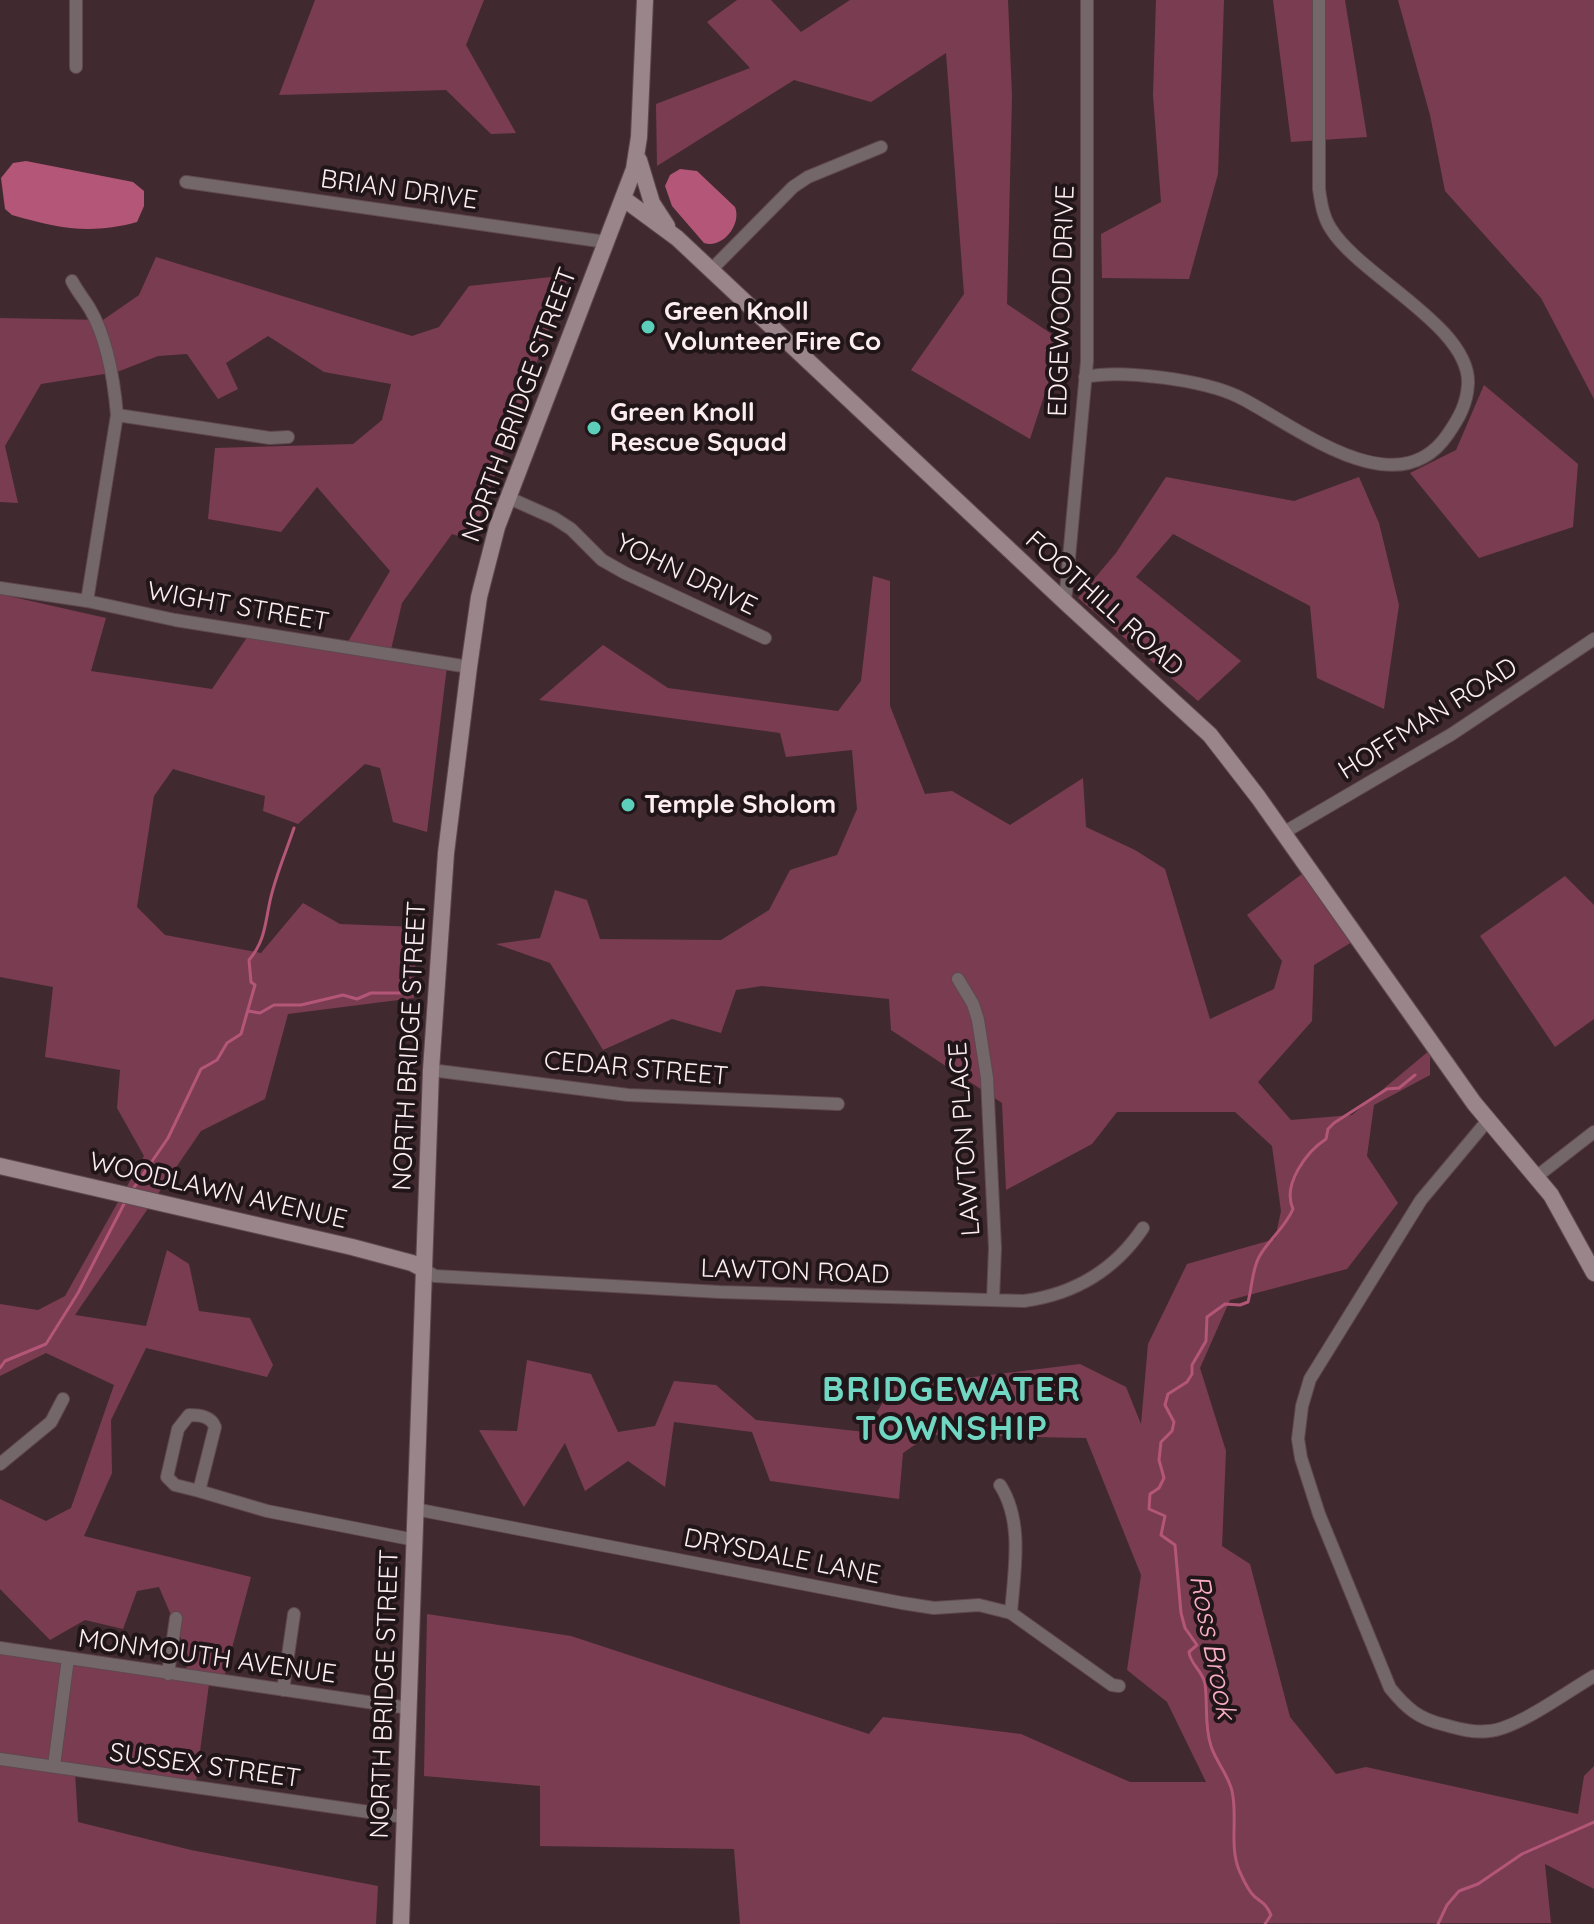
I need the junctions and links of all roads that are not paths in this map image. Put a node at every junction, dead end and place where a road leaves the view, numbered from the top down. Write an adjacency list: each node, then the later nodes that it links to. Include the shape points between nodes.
1 (76, 0): 5 (street)
2 (645, 0): 7 (street)
3 (1087, 0): 14 (street, EDGEWOOD DRIVE)
4 (1319, 0): 14 (street, via 1319,175 1325,217 1340,242 1460,353 1468,397 1456,422 1425,458 1380,463 1312,440 1239,397 1209,387 1143,375)
5 (76, 67)
6 (881, 147): 12 (street, via 793,187)
7 (637, 154): 9 (street); 10 (street, via 652,203)
8 (186, 182): 11 (street, BRIAN DRIVE)
9 (624, 199): 10 (street, FOOTHILL ROAD); 11 (street, NORTH BRIDGE STREET)
10 (677, 238): 12 (street, FOOTHILL ROAD)
11 (606, 242): 17 (street, NORTH BRIDGE STREET)
12 (711, 270): 20 (street, FOOTHILL ROAD)
13 (72, 281): 15 (street, via 103,339)
14 (1085, 377): 20 (street, EDGEWOOD DRIVE)
15 (117, 415): 16 (street); 19 (street)
16 (288, 437)
17 (509, 498): 21 (street, YOHN DRIVE, via 571,529 610,566); 23 (street, NORTH BRIDGE STREET, via 487,561)
18 (0, 588): 19 (street, WIGHT STREET)
19 (87, 601): 23 (street, WIGHT STREET)
20 (1065, 602): 24 (street, FOOTHILL ROAD, via 1210,735)
21 (765, 638)
22 (1594, 639): 24 (street, HOFFMAN ROAD, via 1452,734)
23 (469, 667): 26 (street, NORTH BRIDGE STREET, via 446,853)
24 (1283, 833): 28 (street, FOOTHILL ROAD)
25 (958, 979): 35 (street, LAWTON PLACE, via 978,1020 987,1078)
26 (431, 1070): 27 (street, CEDAR STREET, via 628,1095); 33 (street, NORTH BRIDGE STREET)
27 (838, 1104)
28 (1488, 1120): 31 (street, FOOTHILL ROAD); 48 (street, via 1421,1200 1310,1379 1300,1417 1301,1458 1390,1688 1407,1709 1460,1729 1492,1731)
29 (1594, 1132): 31 (street)
30 (0, 1166): 33 (street, WOODLAWN AVENUE, via 352,1247)
31 (1536, 1177): 34 (street, FOOTHILL ROAD, via 1564,1215)
32 (1143, 1228): 35 (street, LAWTON ROAD, via 1130,1247 1082,1285 1044,1298)
33 (423, 1269): 35 (street, LAWTON ROAD, via 435,1276 645,1288); 40 (street, NORTH BRIDGE STREET)
34 (1594, 1273)
35 (993, 1300)
36 (63, 1399): 37 (street, via 51,1422)
37 (0, 1464)
38 (1000, 1485): 42 (street, via 1010,1506 1016,1546)
39 (199, 1491): 39 (street, via 215,1427 207,1418 189,1415 178,1429 167,1477 175,1485); 41 (street, via 267,1511)
40 (415, 1509): 41 (street, NORTH BRIDGE STREET); 42 (street, DRYSDALE LANE, via 902,1603 934,1608 979,1605)
41 (415, 1540): 51 (street, NORTH BRIDGE STREET)
42 (1011, 1613): 49 (street, DRYSDALE LANE)
43 (294, 1614): 50 (street)
44 (176, 1618): 47 (street)
45 (0, 1648): 46 (street, MONMOUTH AVENUE)
46 (68, 1658): 47 (street, MONMOUTH AVENUE); 53 (street)
47 (168, 1674): 50 (street, MONMOUTH AVENUE)
48 (1594, 1676)
49 (1119, 1686)
50 (283, 1690): 51 (street, MONMOUTH AVENUE)
51 (408, 1708): 54 (street, NORTH BRIDGE STREET)
52 (0, 1759): 53 (street, SUSSEX STREET)
53 (54, 1766): 54 (street, SUSSEX STREET)
54 (404, 1817): 55 (street, NORTH BRIDGE STREET)
55 (401, 1924)

